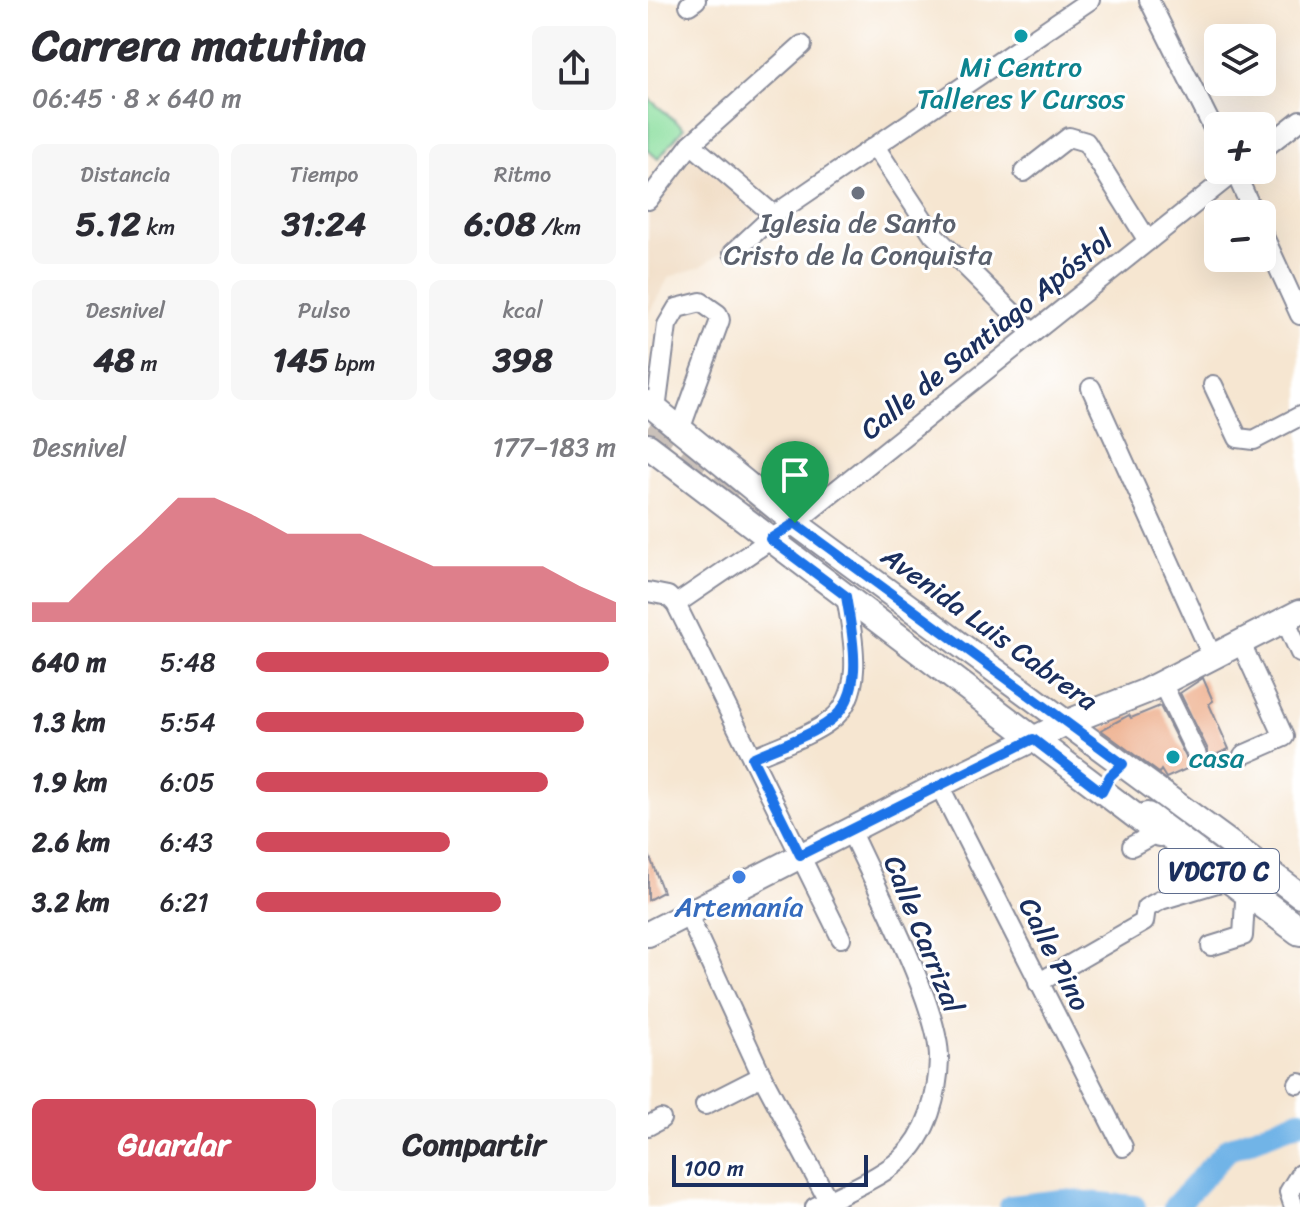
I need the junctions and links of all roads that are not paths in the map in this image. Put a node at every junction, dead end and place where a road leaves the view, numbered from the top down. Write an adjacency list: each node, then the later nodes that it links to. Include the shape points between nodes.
1 (1090, 0): 8 (street)
2 (1149, 0): 4 (street)
3 (802, 45): 7 (street)
4 (1205, 112)
5 (1300, 120): 6 (street)
6 (1276, 139)
7 (691, 144): 11 (street); 12 (street)
8 (876, 148): 12 (street); 17 (street, via 933,234)
9 (1024, 172): 13 (street, via 1069,137 1078,137)
10 (1219, 184): 13 (street, Calle de Santiago Apóstol)
11 (648, 200)
12 (774, 215): 14 (street)
13 (1148, 241): 17 (street, Calle de Santiago Apóstol)
14 (733, 253)
15 (1276, 263): 16 (street)
16 (1300, 315)
17 (1032, 332): 24 (street, Calle de Santiago Apóstol)
18 (1213, 385): 21 (street, via 1238,438 1254,440)
19 (1091, 388): 32 (street)
20 (652, 407): 22 (main road, Avenida Luis Cabrera); 22 (street, via 671,317 677,308 701,302 710,306 720,320)
21 (1300, 416)
22 (680, 430): 24 (main road, Avenida Luis Cabrera)
23 (648, 446): 25 (main road)
24 (795, 523): 25 (street, Calle de Santiago Apóstol); 34 (main road, Avenida Luis Cabrera)
25 (770, 539): 27 (main road); 28 (street, Calle de Santiago Apóstol)
26 (648, 592): 28 (street, via 668,596)
27 (846, 596): 35 (main road); 40 (street, via 855,655 850,694 832,720)
28 (676, 604): 40 (street)
29 (1293, 616): 30 (main road); 31 (street)
30 (1241, 643): 32 (main road); 39 (street, via 1284,737)
31 (1300, 653)
32 (1213, 658): 33 (main road)
33 (1162, 683): 36 (main road); 38 (street)
34 (1033, 697): 35 (main road, via 1025,712); 36 (main road, Avenida Luis Cabrera)
35 (1009, 721): 37 (main road)
36 (1068, 722): 37 (main road); 41 (main road, Avenida Luis Cabrera)
37 (1033, 739): 42 (main road); 43 (main road)
38 (1197, 755)
39 (1243, 755)
40 (752, 758): 47 (street)
41 (1123, 764): 43 (main road); 49 (main road, Avenida Luis Cabrera)
42 (939, 785): 45 (main road); 58 (street, Calle Pino)
43 (1102, 792): 44 (main road)
44 (1153, 817): 46 (street); 48 (main road); 51 (highway, VDCTO C); 53 (highway, VDCTO C)
45 (850, 830): 47 (main road); 63 (street, Calle Carrizal, via 931,1018 939,1057 923,1133 900,1161)
46 (1132, 846)
47 (800, 855): 52 (main road); 55 (street)
48 (1221, 882): 50 (main road); 58 (street, via 1146,908 1144,922)
49 (1300, 895)
50 (1245, 901): 56 (main road); 57 (street, via 1243,936)
51 (1300, 909)
52 (687, 913): 54 (main road); 59 (street)
53 (1300, 931)
54 (648, 934)
55 (841, 938)
56 (1300, 943)
57 (1211, 946)
58 (1038, 983): 61 (street, Calle Pino)
59 (762, 1076): 60 (street); 63 (street)
60 (705, 1105)
61 (1123, 1147)
62 (1300, 1174): 64 (street, via 1289,1192)
63 (822, 1204)
64 (1294, 1207)

